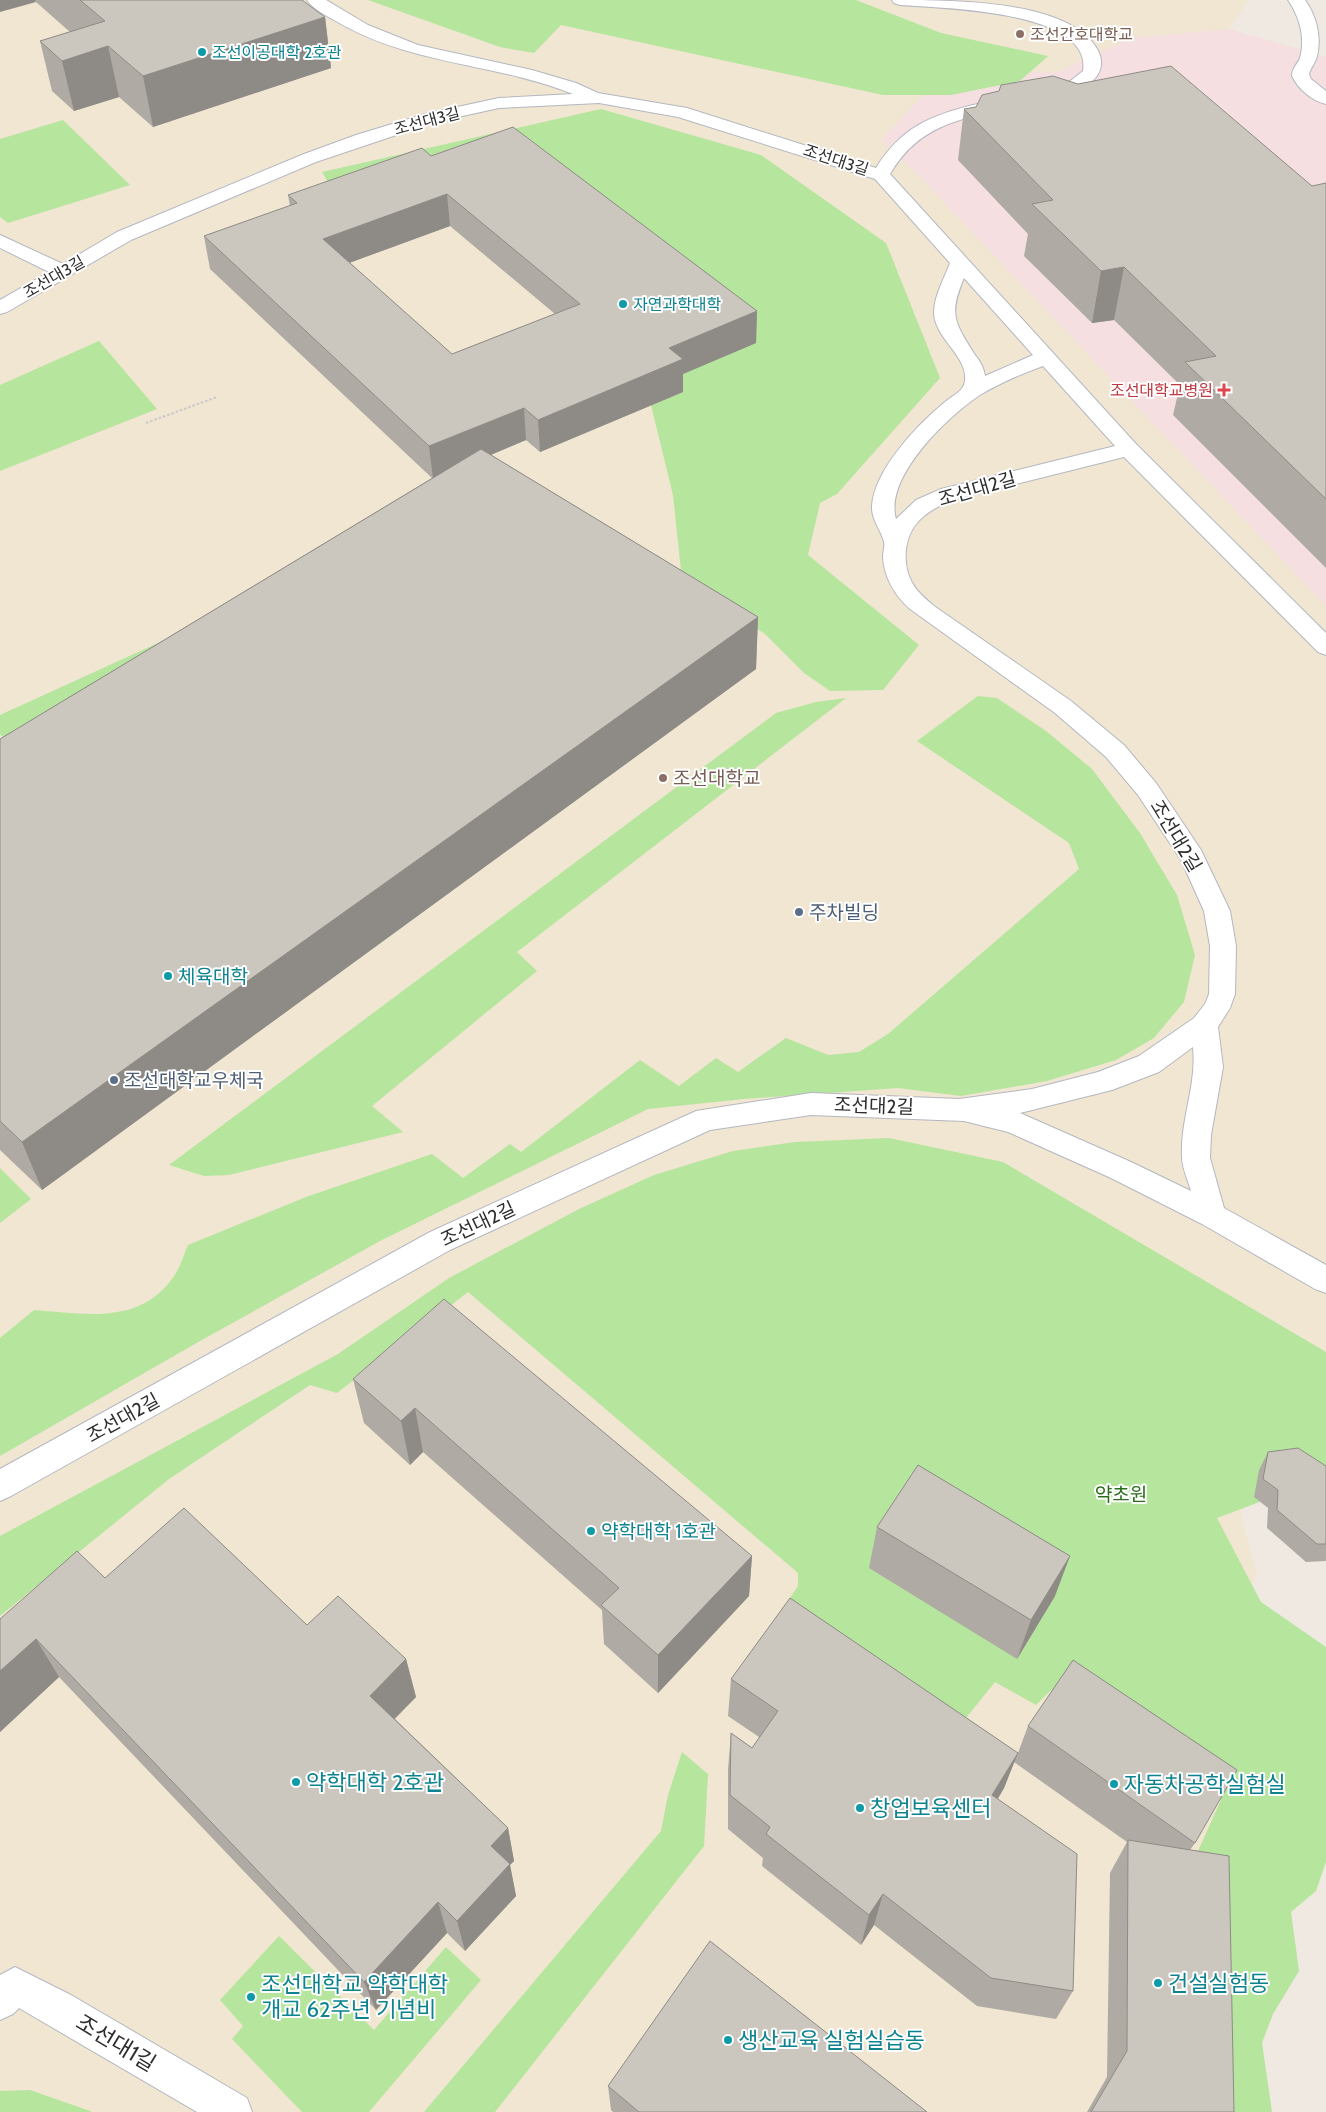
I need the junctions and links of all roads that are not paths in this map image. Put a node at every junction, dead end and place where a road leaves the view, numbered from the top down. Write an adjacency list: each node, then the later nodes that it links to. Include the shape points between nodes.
1 (314, 0): 4 (street, via 345,21 382,39 412,49 565,83)
2 (900, 0): 6 (street, via 1009,10 1036,16 1074,34 1087,47 1093,63 1091,74 1084,82 1071,87 946,118 923,127 899,148)
3 (1296, 0): 5 (street, via 1307,23 1311,45 1301,76)
4 (599, 98): 6 (street, 조선대3길, via 681,112); 9 (street, 조선대3길, via 499,103 362,138 124,236)
5 (1326, 99)
6 (881, 175): 8 (street)
7 (0, 241): 9 (street)
8 (960, 263): 11 (street); 12 (street, via 944,315 947,327 976,376)
9 (63, 271): 10 (street, 조선대3길)
10 (0, 308)
11 (1046, 357): 12 (street); 13 (street)
12 (972, 391): 14 (street, via 943,414 916,443 887,487 882,504)
13 (1129, 449): 14 (street, 조선대2길, via 949,494 925,504 907,518 896,534); 15 (street)
14 (895, 542): 16 (street, 조선대2길, via 895,565 909,596 976,648 1063,707 1115,751 1147,788 1192,857 1217,911 1223,946 1222,994 1217,1008)
15 (1326, 647)
16 (1204, 1025): 17 (street, 조선대2길, via 1149,1064 1102,1082 1032,1100); 18 (street, via 1209,1067 1196,1158)
17 (959, 1110): 18 (street, via 1013,1122); 20 (street, 조선대2길, via 811,1104 706,1119 440,1241)
18 (1212, 1215): 19 (street)
19 (1326, 1280)
20 (0, 1486)
21 (0, 2001): 22 (street, 조선대1길, via 15,1986)
22 (234, 2112)

